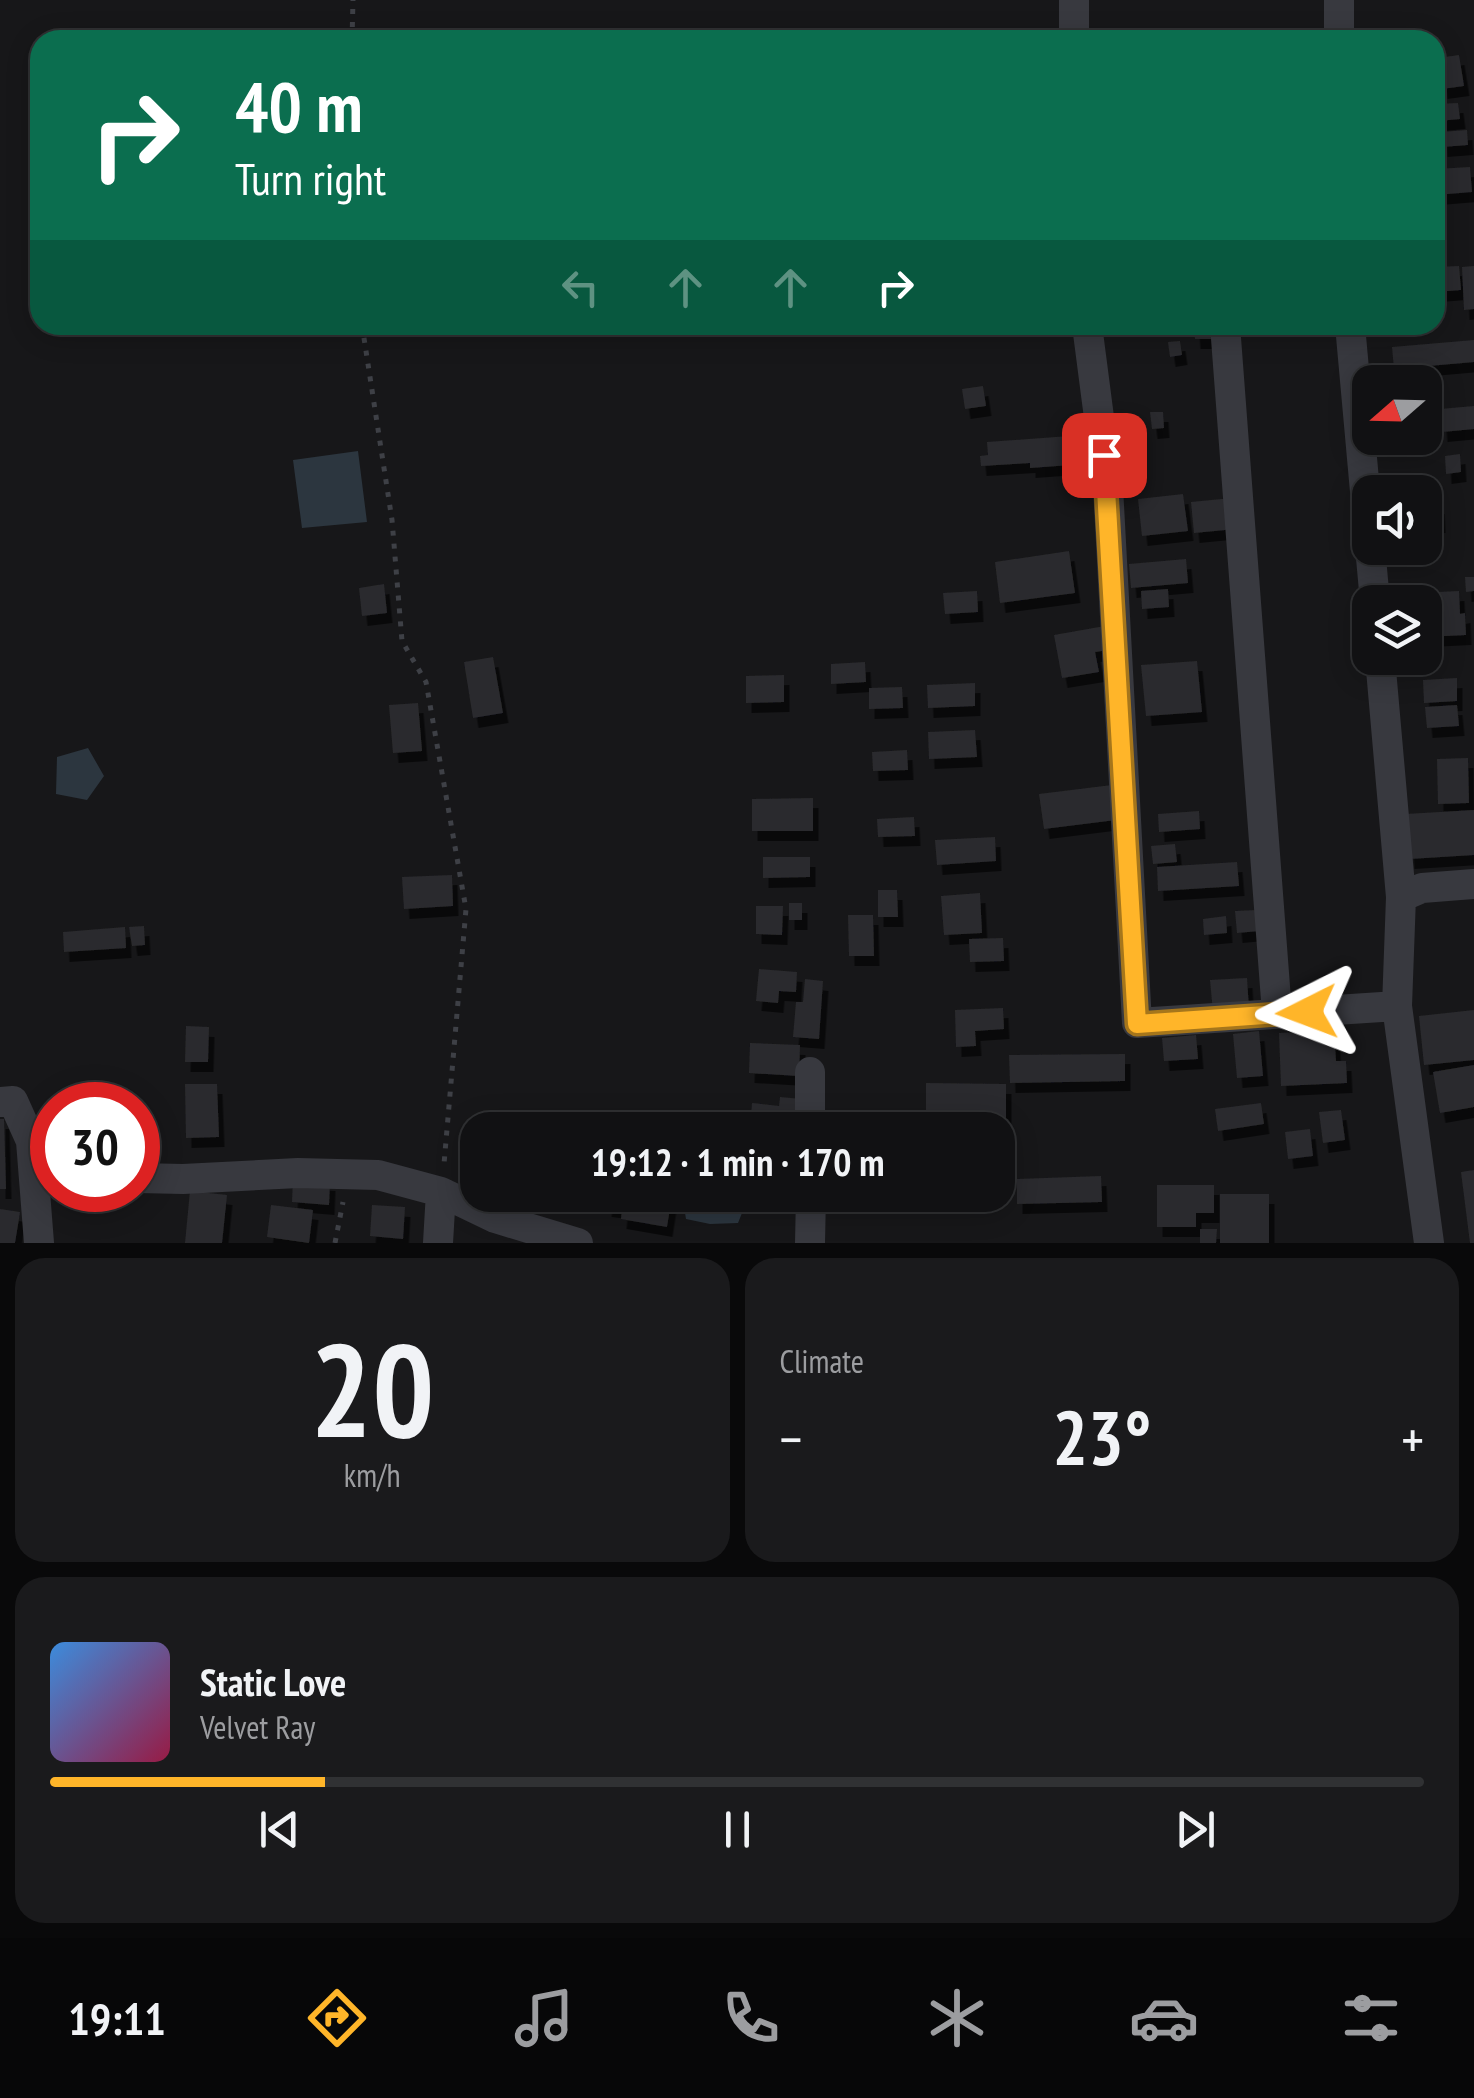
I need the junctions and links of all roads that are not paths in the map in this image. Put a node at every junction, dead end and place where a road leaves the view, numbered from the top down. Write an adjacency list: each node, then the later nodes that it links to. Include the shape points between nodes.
1 (1074, 0): 3 (street)
2 (1338, 0): 4 (street)
3 (1074, 30)
4 (1339, 30)
5 (1088, 335): 13 (street, via 1108,487 1137,1024)
6 (1226, 335): 13 (street)
7 (1351, 335): 8 (street)
8 (1373, 585)
9 (1382, 675): 11 (street)
10 (1474, 884): 11 (street, via 1422,888)
11 (1402, 897): 12 (street)
12 (1398, 1006): 13 (street); 26 (street)
13 (1277, 1013)
14 (810, 1072): 16 (street)
15 (0, 1102): 17 (street, via 13,1101)
16 (810, 1112)
17 (30, 1139)
18 (160, 1178): 19 (street, via 378,1175)
19 (441, 1192): 23 (street); 24 (street, via 495,1218)
20 (41, 1212): 22 (street)
21 (810, 1212): 25 (street)
22 (39, 1243)
23 (438, 1243)
24 (578, 1243)
25 (810, 1243)
26 (1429, 1243)

